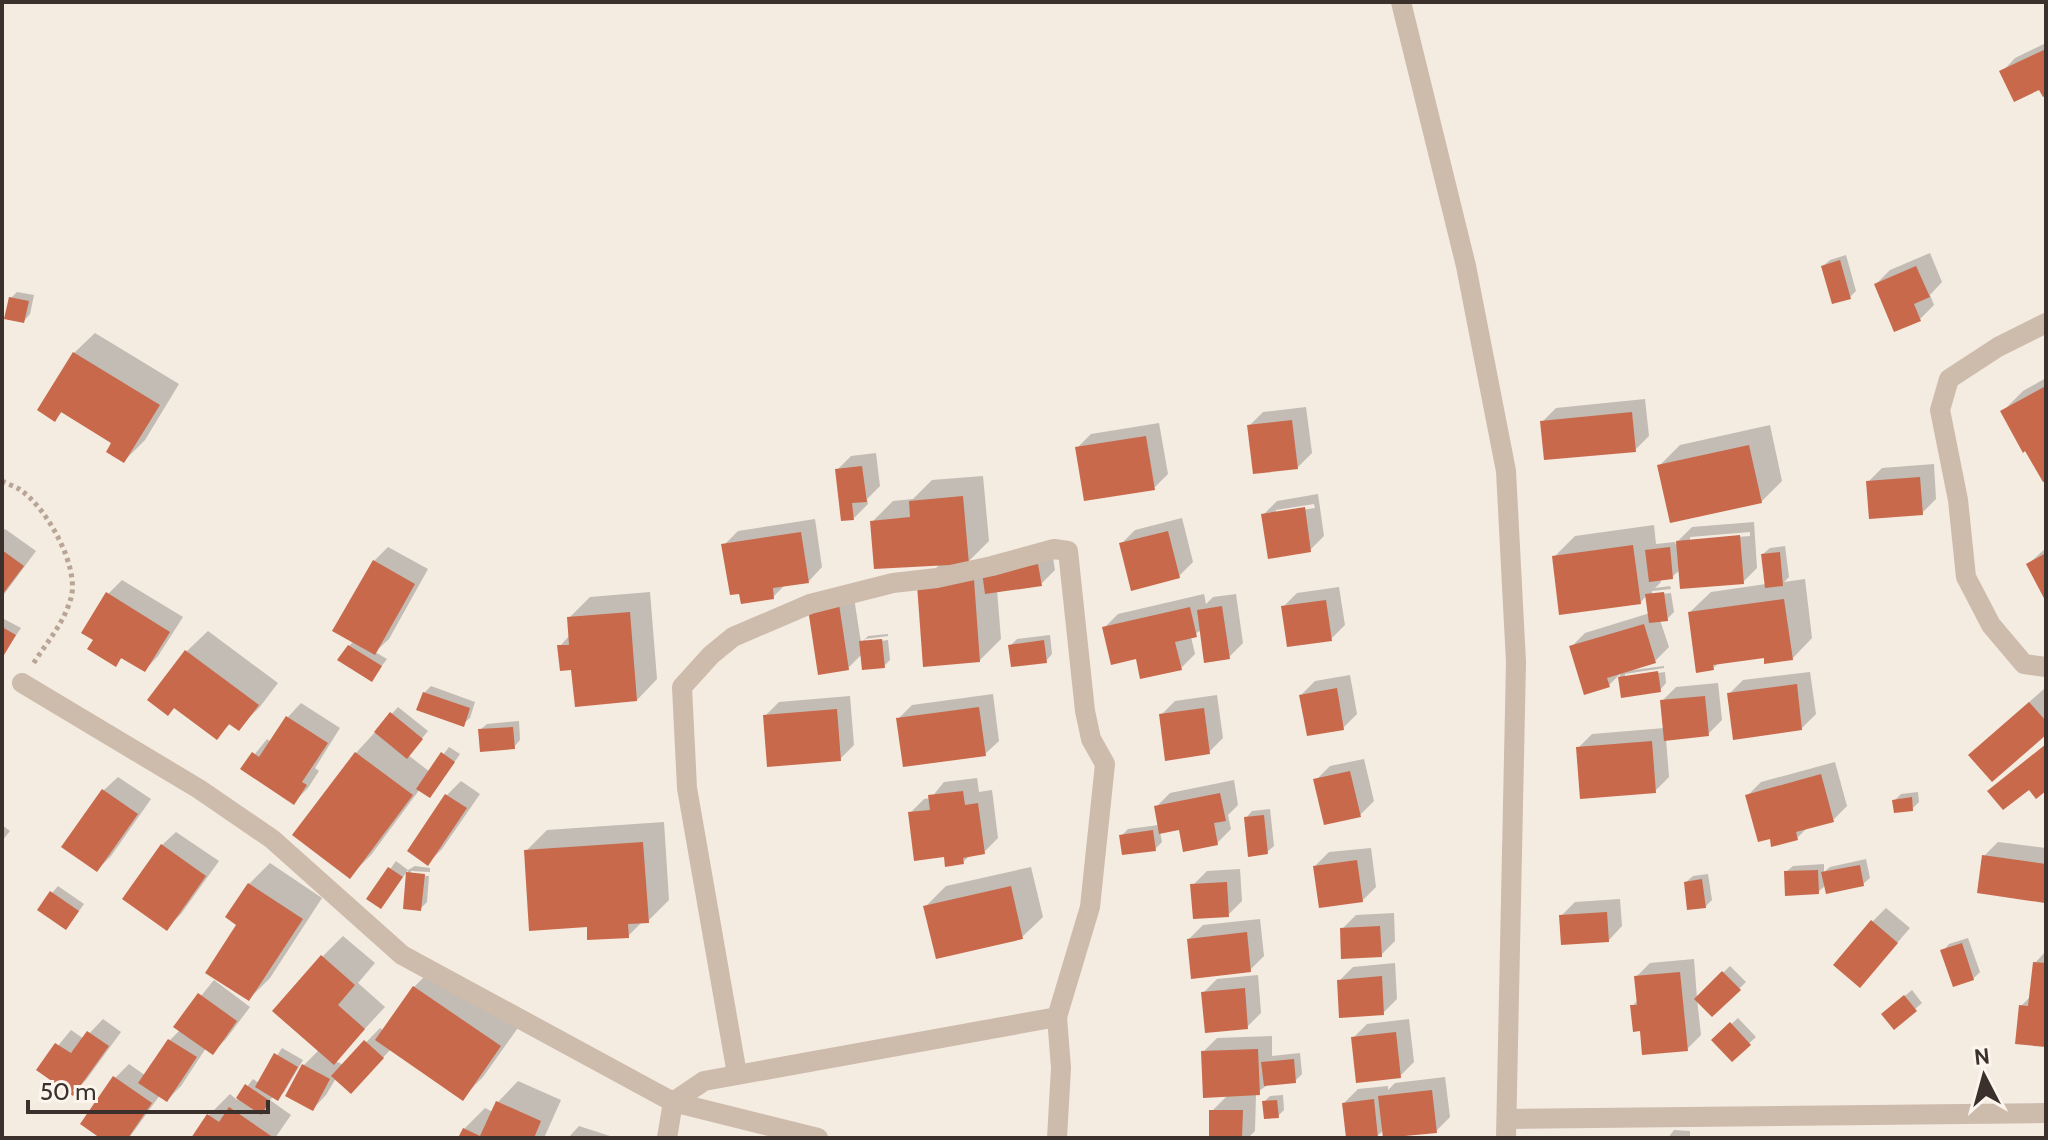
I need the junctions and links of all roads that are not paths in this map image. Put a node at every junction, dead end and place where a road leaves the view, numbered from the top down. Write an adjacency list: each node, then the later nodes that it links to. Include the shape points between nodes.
1 (1401, 2): 9 (street, via 1466,266 1506,471 1516,662)
2 (2046, 323): 3 (street, via 1949,379 1940,410 1966,577 1991,625 2024,664)
3 (2046, 667)
4 (22, 683): 7 (street, via 272,839 402,955)
5 (1057, 1017): 6 (street); 6 (street, via 1090,907 1105,764 1091,739 1085,711 1068,551 1054,549 810,604 733,637 682,687 687,788); 12 (street)
6 (737, 1074): 7 (street, via 704,1081)
7 (673, 1102): 10 (street); 11 (street)
8 (2046, 1113): 9 (street)
9 (1506, 1128)
10 (667, 1138)
11 (818, 1138)
12 (1057, 1138)

